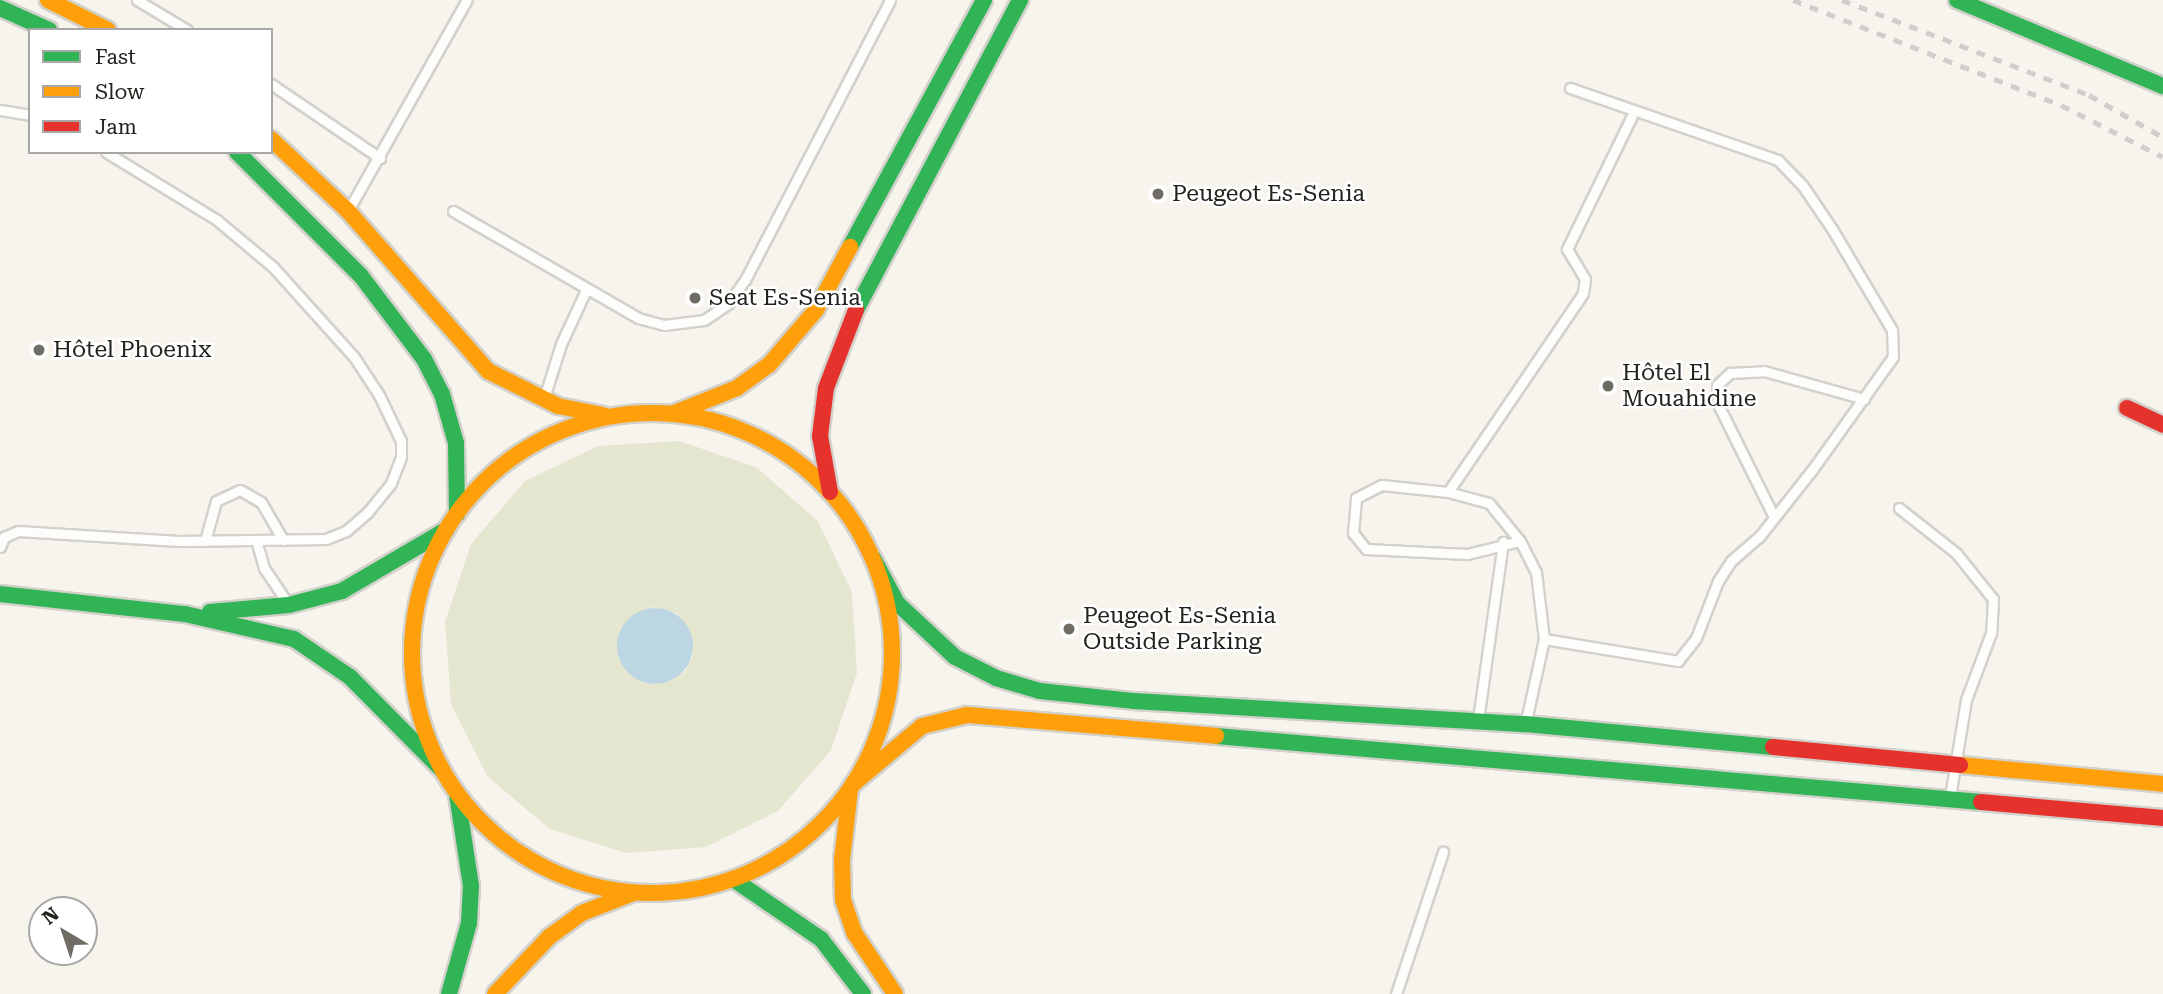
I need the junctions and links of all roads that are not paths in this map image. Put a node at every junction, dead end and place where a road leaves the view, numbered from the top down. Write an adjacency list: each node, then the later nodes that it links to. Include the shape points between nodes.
1 (48, 0): 8 (main road)
2 (137, 0): 12 (lane)
3 (467, 0): 22 (lane)
4 (890, 0): 25 (lane, via 751,269 728,304 704,320 664,326 638,318)
5 (984, 0): 29 (main road, via 816,310 769,365 737,388)
6 (1020, 0): 32 (main road, via 845,331 827,388 820,436)
7 (1957, 0): 14 (main road)
8 (75, 6): 11 (main road)
9 (0, 8): 10 (main road)
10 (45, 28)
11 (105, 28)
12 (182, 28)
13 (273, 85): 22 (lane)
14 (2163, 86)
15 (1570, 88): 26 (lane, via 1778,160 1795,177 1892,330 1893,357)
16 (0, 110): 17 (lane)
17 (28, 115)
18 (1632, 116): 33 (lane, via 1567,249 1585,279 1583,293)
19 (273, 141): 23 (main road)
20 (109, 154): 39 (lane, via 217,220 273,267 354,357 394,421 401,457 391,483 367,513 327,539)
21 (239, 154): 35 (main road, via 361,276 424,359 442,394 456,443)
22 (380, 158): 23 (lane)
23 (348, 211): 27 (main road, via 470,354 488,371)
24 (453, 211): 25 (lane)
25 (586, 290): 27 (lane, via 561,344)
26 (1864, 399): 36 (lane); 36 (lane, via 1764,371 1730,373 1717,385 1718,404)
27 (544, 400): 30 (main road, via 594,415)
28 (2127, 408): 31 (main road)
29 (672, 414): 30 (main road); 32 (main road, via 717,422 759,438 797,461)
30 (619, 416): 35 (main road, via 581,424 523,452 482,485)
31 (2163, 425)
32 (830, 492): 44 (main road)
33 (1448, 492): 41 (lane, via 1489,503); 42 (lane, via 1382,485 1368,489 1356,498 1353,533 1366,549 1467,554)
34 (1899, 508): 52 (lane, via 1956,553 1993,599 1991,633 1966,700)
35 (457, 514): 37 (main road)
36 (1774, 517): 48 (lane, via 1731,561 1718,581 1696,638 1678,660)
37 (446, 530): 46 (main road, via 368,579); 53 (main road, via 419,596 412,643 416,702)
38 (256, 540): 39 (lane); 40 (lane); 46 (lane, via 271,582)
39 (283, 540): 40 (lane, via 261,502 240,490 216,501)
40 (205, 541): 43 (lane, via 18,531 4,537)
41 (1520, 541): 42 (lane); 48 (lane, via 1536,572)
42 (1503, 542): 49 (lane)
43 (0, 547)
44 (873, 558): 49 (main road, via 897,603 955,657 996,678 1040,691 1134,701); 55 (main road, via 887,603 892,650 888,697 875,742)
45 (0, 594): 47 (main road)
46 (289, 605): 47 (main road)
47 (185, 614): 53 (main road, via 277,634 313,649 369,694)
48 (1544, 639): 50 (lane)
49 (1478, 721): 50 (main road)
50 (1525, 724): 51 (main road); 52 (main road)
51 (1517, 759): 55 (main road, via 967,715 922,726); 57 (main road)
52 (1954, 765): 54 (main road); 57 (lane)
53 (441, 769): 56 (main road)
54 (2163, 784)
55 (851, 787): 60 (main road, via 817,827 788,850); 65 (main road, via 842,860 844,900 855,933)
56 (457, 794): 61 (main road, via 487,828 534,863 565,877); 62 (main road, via 471,886 464,948)
57 (1949, 799): 58 (main road)
58 (2163, 818)
59 (1443, 852): 66 (lane)
60 (733, 879): 61 (main road, via 689,890); 64 (main road, via 821,939)
61 (633, 893): 63 (main road, via 582,913 549,937)
62 (449, 994)
63 (495, 994)
64 (863, 994)
65 (895, 994)
66 (1396, 994)

